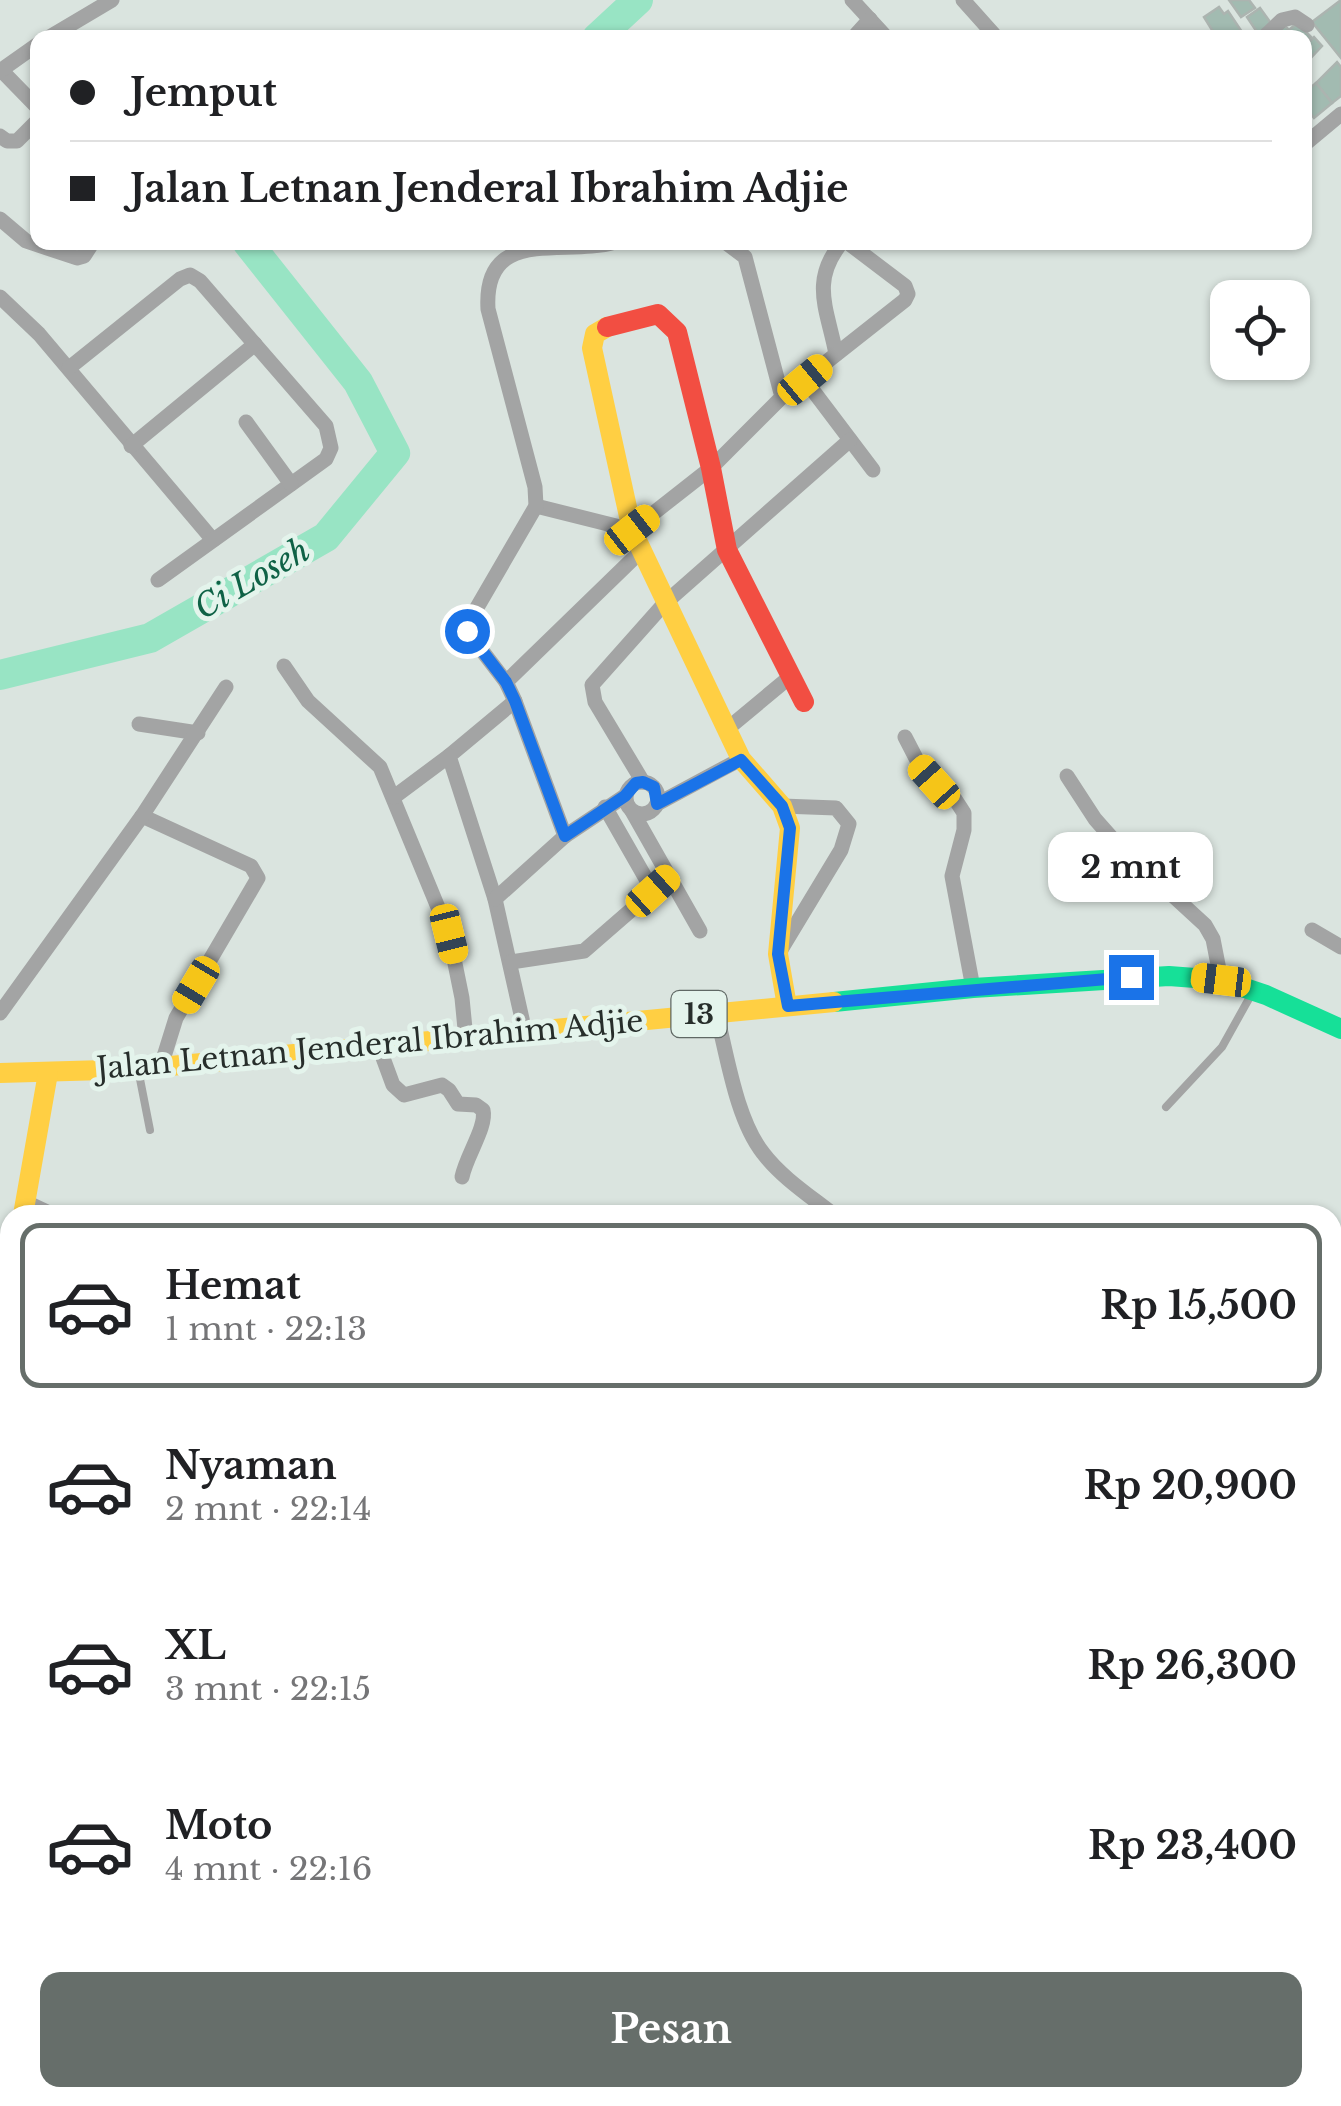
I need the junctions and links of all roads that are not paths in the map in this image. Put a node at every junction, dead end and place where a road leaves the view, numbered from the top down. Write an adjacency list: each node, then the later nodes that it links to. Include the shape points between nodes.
1 (112, 0): 6 (street)
2 (852, 0): 4 (street)
3 (963, 0): 9 (street)
4 (870, 19): 7 (street); 8 (street)
5 (1307, 25): 10 (street, via 1288,18)
6 (61, 30)
7 (860, 30)
8 (880, 30)
9 (990, 30)
10 (1273, 30)
11 (30, 50): 12 (street)
12 (1, 70): 13 (street)
13 (30, 100)
14 (1341, 114): 17 (street)
15 (30, 128): 16 (street, via 17,141)
16 (0, 136)
17 (1312, 138)
18 (0, 219): 19 (street)
19 (30, 241)
20 (54, 250): 21 (street, via 77,258)
21 (87, 250)
22 (522, 250): 40 (street, via 506,257 487,292)
23 (736, 250): 27 (street)
24 (751, 250): 27 (street)
25 (838, 250): 30 (street, via 822,276)
26 (856, 250): 30 (street, via 908,294)
27 (745, 257): 33 (street)
28 (0, 297): 31 (street)
29 (256, 344): 31 (street, via 190,276); 36 (street); 39 (street, via 331,438 326,459)
30 (836, 354): 32 (street)
31 (69, 368): 36 (street)
32 (805, 380): 33 (street); 35 (street)
33 (782, 398): 37 (street)
34 (246, 422): 39 (street)
35 (850, 440): 38 (street); 43 (street)
36 (131, 446): 42 (street)
37 (711, 468): 41 (street); 41 (main road, via 672,324 658,314 594,334 593,356); 43 (main road)
38 (872, 470)
39 (291, 484): 42 (street)
40 (536, 506): 41 (street); 49 (street, via 468,622 471,638)
41 (632, 530): 44 (main road)
42 (213, 540): 45 (street)
43 (727, 550): 46 (street); 48 (main road)
44 (641, 551): 46 (main road); 49 (street)
45 (158, 580)
46 (664, 604): 54 (main road); 60 (street, via 592,686)
47 (284, 666): 61 (street, via 308,701 380,767)
48 (790, 676): 52 (main road); 54 (street)
49 (506, 682): 51 (street)
50 (226, 688): 55 (street)
51 (515, 701): 57 (street); 67 (street)
52 (804, 702)
53 (140, 724): 55 (street)
54 (726, 730): 58 (main road)
55 (198, 733): 66 (street)
56 (905, 737): 77 (street, via 920,766 964,812 952,876)
57 (449, 756): 61 (street); 70 (street)
58 (741, 760): 63 (street); 64 (main road)
59 (1067, 776): 76 (street, via 1118,845 1205,926)
60 (643, 782): 62 (street, via 631,786); 63 (street, via 654,787)
61 (394, 796): 84 (street, via 449,934)
62 (628, 804): 63 (street, via 646,814); 65 (street); 68 (street)
63 (657, 804)
64 (782, 806): 74 (main road, via 790,828); 74 (street, via 836,808 850,824)
65 (605, 807): 67 (street); 69 (street)
66 (142, 816): 80 (street); 86 (street, via 251,866 258,878 176,1018)
67 (565, 836): 70 (street)
68 (668, 876): 69 (street); 72 (street)
69 (653, 891): 75 (street, via 584,951)
70 (495, 899): 75 (street)
71 (1312, 930): 73 (street)
72 (700, 931)
73 (1341, 947)
74 (778, 954): 79 (main road)
75 (511, 962): 83 (street)
76 (1221, 980): 77 (main road, Jalan Letnan Jenderal Ibrahim Adjie / 13, via 1168,976); 78 (main road, Jalan Letnan Jenderal Ibrahim Adjie / 13)
77 (972, 988): 79 (main road, Jalan Letnan Jenderal Ibrahim Adjie / 13)
78 (1253, 991): 82 (main road, Jalan Letnan Jenderal Ibrahim Adjie / 13); 90 (lane, via 1222,1047)
79 (788, 1006): 81 (main road, Jalan Letnan Jenderal Ibrahim Adjie / 13)
80 (0, 1012)
81 (716, 1012): 83 (main road, Jalan Letnan Jenderal Ibrahim Adjie / 13); 94 (street, via 756,1142)
82 (1340, 1027)
83 (525, 1032): 84 (main road, Jalan Letnan Jenderal Ibrahim Adjie / 13)
84 (466, 1039): 85 (main road, Jalan Letnan Jenderal Ibrahim Adjie / 13)
85 (379, 1047): 86 (main road, Jalan Letnan Jenderal Ibrahim Adjie / 13); 92 (street, via 393,1085 404,1094 442,1086 462,1106 483,1110 484,1125)
86 (161, 1066): 87 (main road, Jalan Letnan Jenderal Ibrahim Adjie / 13)
87 (138, 1070): 88 (main road, Jalan Letnan Jenderal Ibrahim Adjie / 13); 91 (lane)
88 (48, 1073): 89 (main road, 13); 93 (main road)
89 (0, 1074)
90 (1166, 1107)
91 (150, 1130)
92 (462, 1176)
93 (25, 1205)
94 (822, 1205)

